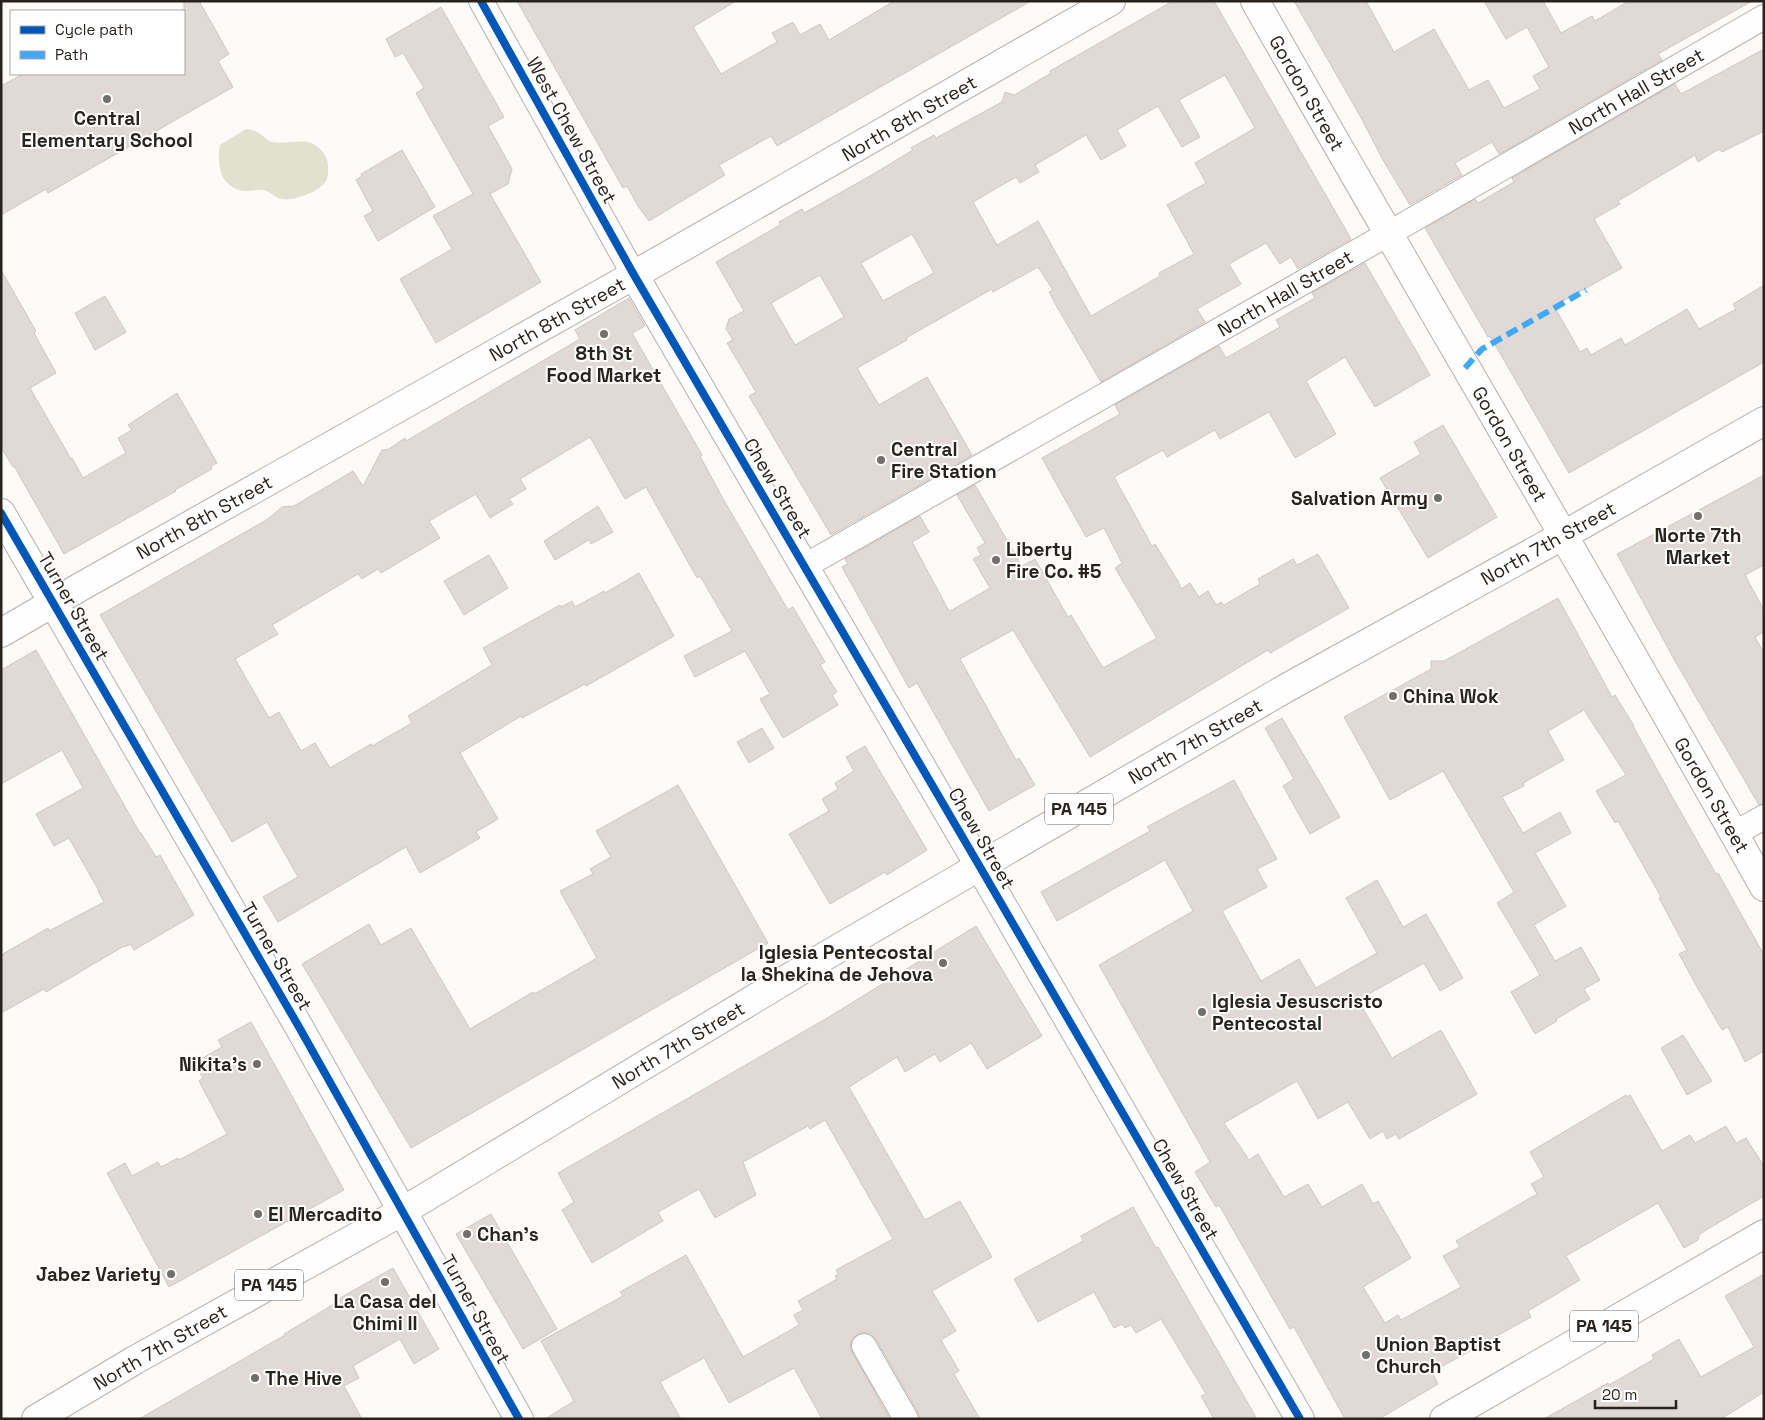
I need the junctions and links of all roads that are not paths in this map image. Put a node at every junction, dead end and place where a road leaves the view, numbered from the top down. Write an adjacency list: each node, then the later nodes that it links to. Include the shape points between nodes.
1 (481, 1): 6 (street, West Chew Street)
2 (1111, 1): 6 (street, North 8th Street)
3 (1255, 1): 5 (street, Gordon Street)
4 (1764, 17): 5 (street, North Hall Street)
5 (1388, 234): 9 (street, Gordon Street); 10 (street, North Hall Street)
6 (634, 276): 10 (street, Chew Street); 11 (street, North 8th Street)
7 (1764, 421): 9 (street, North 7th Street / PA 145)
8 (1, 513): 11 (street, Turner Street)
9 (1564, 535): 14 (street, Gordon Street); 15 (street, North 7th Street / PA 145, via 1288,687)
10 (805, 566): 15 (street, Chew Street)
11 (52, 603): 12 (street, North 8th Street); 17 (street, Turner Street)
12 (1, 633)
13 (1764, 817): 14 (street)
14 (1734, 834): 16 (street, Gordon Street)
15 (980, 867): 17 (street, North 7th Street / PA 145, via 814,962); 23 (street, Chew Street)
16 (1764, 887)
17 (403, 1211): 20 (street, North 7th Street / PA 145); 21 (street, Turner Street)
18 (1764, 1234): 24 (street, PA 145)
19 (864, 1346): 22 (street)
20 (36, 1419)
21 (519, 1419)
22 (906, 1419)
23 (1300, 1419)
24 (1444, 1419)

